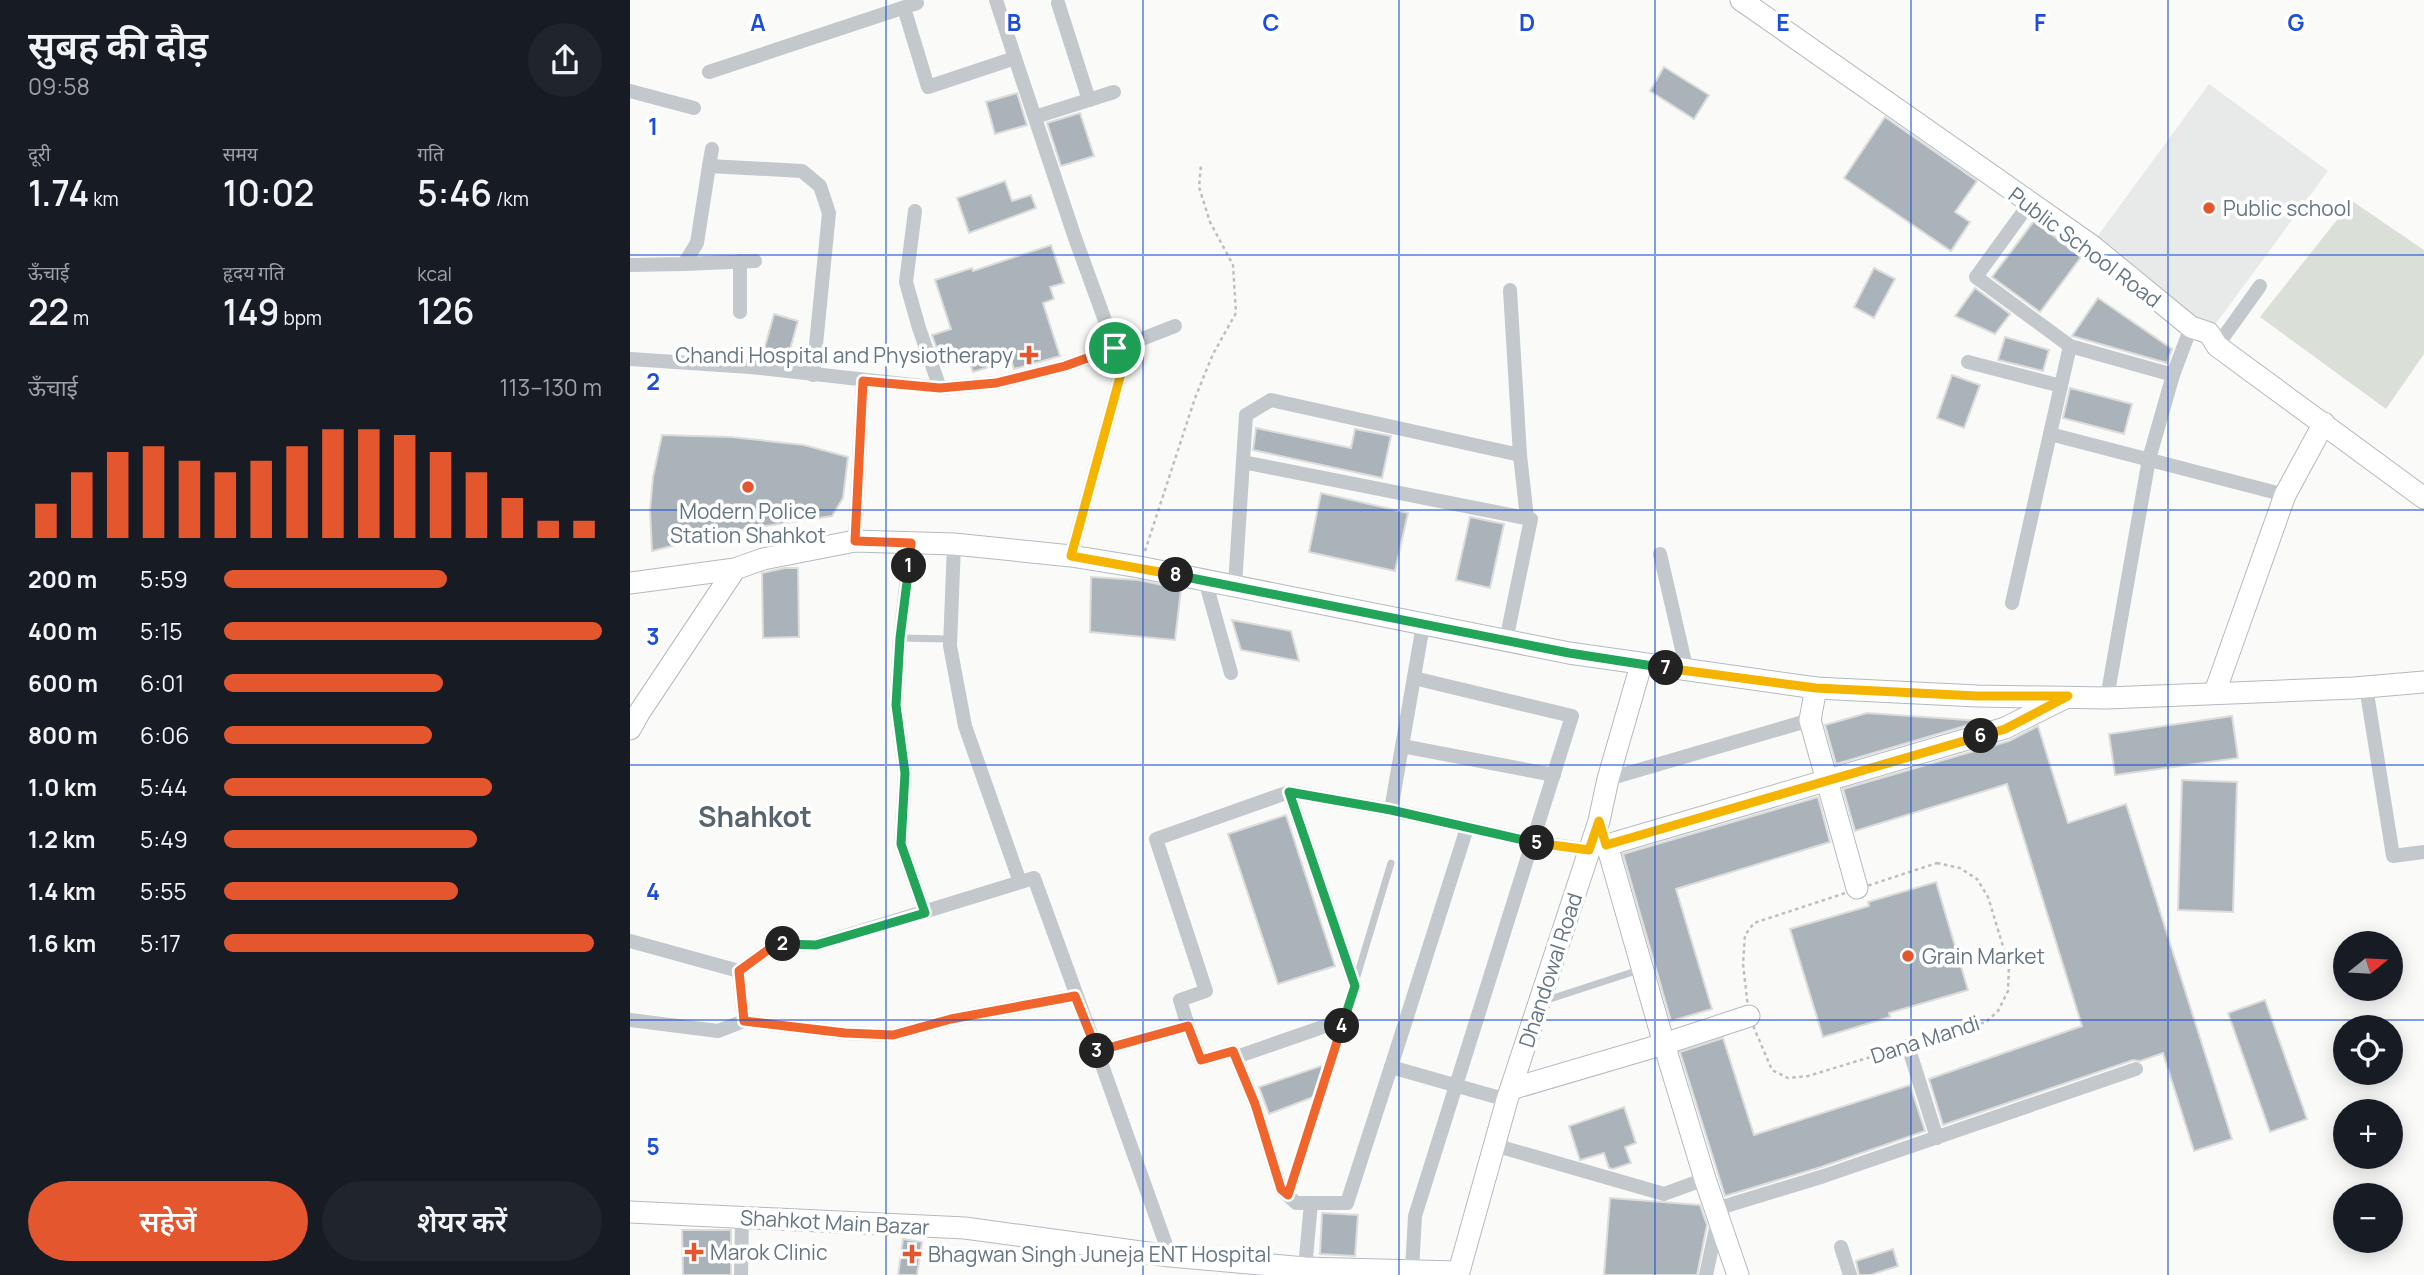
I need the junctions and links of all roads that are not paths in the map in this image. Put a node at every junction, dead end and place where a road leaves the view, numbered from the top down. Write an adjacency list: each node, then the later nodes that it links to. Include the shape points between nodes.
1 (996, 0): 5 (street)
2 (1741, 0): 14 (street, Public School Road)
3 (1058, 3): 9 (street)
4 (910, 4): 5 (street, via 928,87); 6 (street)
5 (1015, 58): 11 (street)
6 (709, 72)
7 (630, 91): 10 (street)
8 (1114, 92): 9 (street)
9 (1089, 100): 11 (street)
10 (694, 108)
11 (1035, 117): 26 (street, via 1075,238)
12 (712, 149): 13 (street)
13 (709, 166): 18 (street, via 697,243); 30 (street, via 802,171 820,186 829,213)
14 (2029, 204): 24 (street, Public School Road, via 2091,246); 27 (street, via 1976,277)
15 (915, 211): 34 (street, via 906,282)
16 (740, 261): 17 (street); 18 (street); 22 (street)
17 (755, 261)
18 (684, 264): 19 (street)
19 (630, 265)
20 (2260, 286): 25 (street)
21 (1510, 290): 37 (street)
22 (740, 312)
23 (1175, 326): 26 (street)
24 (2192, 327): 25 (street, Public School Road, via 2209,333); 31 (street)
25 (2217, 345): 35 (street, Public School Road)
26 (1122, 346): 34 (street, via 996,383); 47 (street)
27 (2070, 346): 31 (street); 33 (street)
28 (630, 359): 30 (street)
29 (1968, 362): 33 (street)
30 (813, 375): 32 (street)
31 (2173, 375): 38 (street)
32 (863, 381): 34 (street); 43 (street)
33 (2061, 386): 36 (street)
34 (940, 388)
35 (2324, 423): 40 (street); 41 (street, Public School Road)
36 (2050, 434): 38 (street); 52 (street)
37 (1520, 455): 39 (street, via 1271,400 1246,415); 42 (street)
38 (2149, 459): 40 (street); 66 (street)
39 (1243, 462): 42 (street); 51 (street)
40 (2285, 495): 64 (street)
41 (2424, 498)
42 (1527, 518): 56 (street, via 1531,519)
43 (855, 541): 44 (street); 48 (street)
44 (911, 543): 45 (street); 54 (street)
45 (954, 544): 47 (street); 55 (street)
46 (1660, 554): 58 (street)
47 (1071, 556): 49 (street)
48 (735, 569): 50 (street); 67 (street)
49 (1205, 580): 51 (street); 59 (street)
50 (630, 583)
51 (1236, 585): 53 (street)
52 (2012, 603)
53 (1423, 625): 56 (street); 60 (street)
54 (900, 638): 55 (lane); 82 (street, via 896,705 905,773 901,844)
55 (950, 639): 80 (street, via 965,726)
56 (1506, 641): 57 (street)
57 (1641, 665): 58 (street); 71 (street)
58 (1687, 671): 63 (street)
59 (1231, 673)
60 (1414, 678): 69 (street); 70 (street, via 1572,716)
61 (2424, 682): 62 (street)
62 (2366, 687): 64 (street); 78 (street, via 2393,856)
63 (1816, 688): 65 (street); 68 (street)
64 (2215, 692): 66 (street)
65 (2068, 696): 66 (street); 72 (street, via 2005,729)
66 (2107, 698)
67 (633, 717)
68 (1810, 720): 71 (street); 72 (street)
69 (1402, 746): 70 (street); 74 (street)
70 (1554, 775): 76 (street)
71 (1608, 779): 77 (street)
72 (1827, 780): 77 (street); 81 (street)
73 (1289, 792): 74 (street); 86 (street); 93 (street, via 1156,839 1206,991 1180,1000)
74 (1391, 810): 75 (street)
75 (1467, 828): 76 (street); 98 (street)
76 (1533, 842): 77 (street); 100 (street)
77 (1598, 848): 84 (street); 88 (street, Dhandowal Road)
78 (2424, 852)
79 (1391, 863): 86 (lane)
80 (1020, 882): 82 (street); 87 (street, via 1034,878)
81 (1857, 888)
82 (925, 913): 85 (street, via 816,945 776,944)
83 (630, 941): 85 (street)
84 (1643, 969): 88 (lane); 94 (street)
85 (739, 971): 92 (street)
86 (1355, 986): 91 (lane)
87 (1075, 996): 92 (street, via 893,1035); 96 (street)
88 (1539, 1002): 101 (street, Dhandowal Road)
89 (1749, 1016): 94 (street)
90 (630, 1020): 92 (street, via 718,1031)
91 (1343, 1020): 97 (street); 105 (lane)
92 (744, 1021)
93 (1188, 1026): 96 (street); 97 (street, via 1201,1060 1233,1051)
94 (1664, 1044): 101 (street); 104 (street)
95 (1908, 1046): 102 (street)
96 (1097, 1051): 111 (street)
97 (1236, 1057): 105 (street, via 1281,1189)
98 (1391, 1067): 100 (street); 106 (street, via 1347,1203)
99 (2136, 1069): 102 (street)
100 (1456, 1085): 101 (street); 113 (street, via 1415,1216)
101 (1509, 1094): 103 (street, Dhandowal Road)
102 (1937, 1138): 108 (street)
103 (1494, 1145): 104 (street, via 1664,1194); 114 (street, Dhandowal Road)
104 (1705, 1179): 108 (street)
105 (1288, 1195): 106 (street, via 1296,1203)
106 (1311, 1203): 112 (street)
107 (630, 1212): 109 (street, Shahkot Main Bazar)
108 (1717, 1214): 116 (street); 117 (street)
109 (741, 1218): 111 (street, Shahkot Main Bazar, via 965,1228); 115 (street)
110 (1841, 1247): 118 (street)
111 (1170, 1256): 112 (street, Shahkot Main Bazar, via 1219,1264)
112 (1305, 1268): 113 (street, Shahkot Main Bazar)
113 (1412, 1270): 114 (street, Shahkot Main Bazar)
114 (1457, 1274)
115 (741, 1275)
116 (1706, 1275)
117 (1738, 1275)
118 (1850, 1275)

